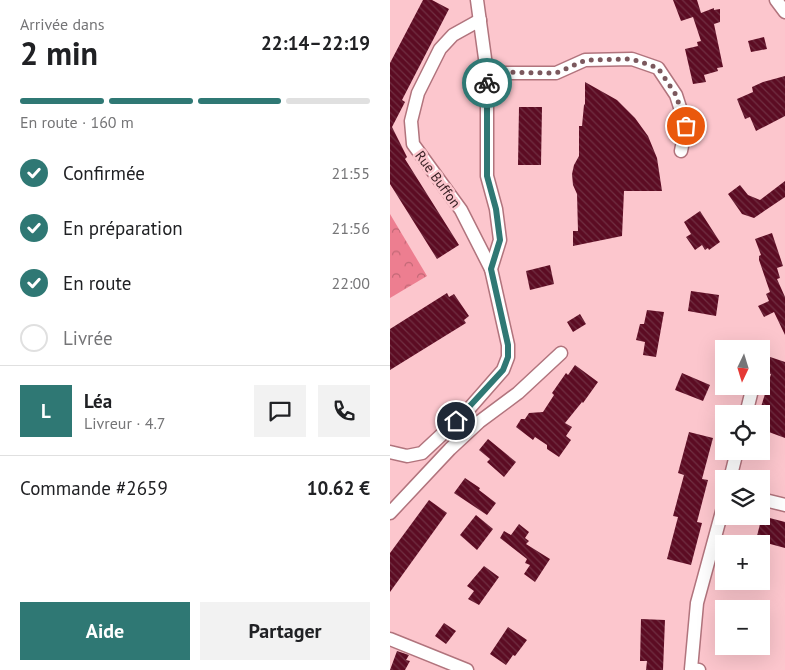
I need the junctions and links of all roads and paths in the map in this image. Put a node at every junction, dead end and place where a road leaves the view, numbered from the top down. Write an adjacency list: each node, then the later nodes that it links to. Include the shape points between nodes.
1 (476, 0): 4 (street, Rue Buffon)
2 (776, 0): 3 (street)
3 (785, 12)
4 (480, 20): 5 (street, Rue Buffon); 7 (street, Rue Buffon, via 453,35 440,49 418,93 411,121 413,144 461,210)
5 (488, 72): 6 (street, via 556,73 586,60 632,59 658,68 676,95 686,126); 7 (street, Rue Buffon, via 487,176 500,240)
6 (681, 151)
7 (491, 269): 9 (street, Rue Buffon, via 508,345 503,370 467,411 422,453 407,456)
8 (561, 353): 12 (street, via 455,444)
9 (390, 452)
10 (770, 501): 11 (street)
11 (785, 505)
12 (390, 513)
13 (718, 525): 16 (street, via 697,603 691,669)
14 (390, 639): 15 (street)
15 (467, 670)
16 (699, 670)

